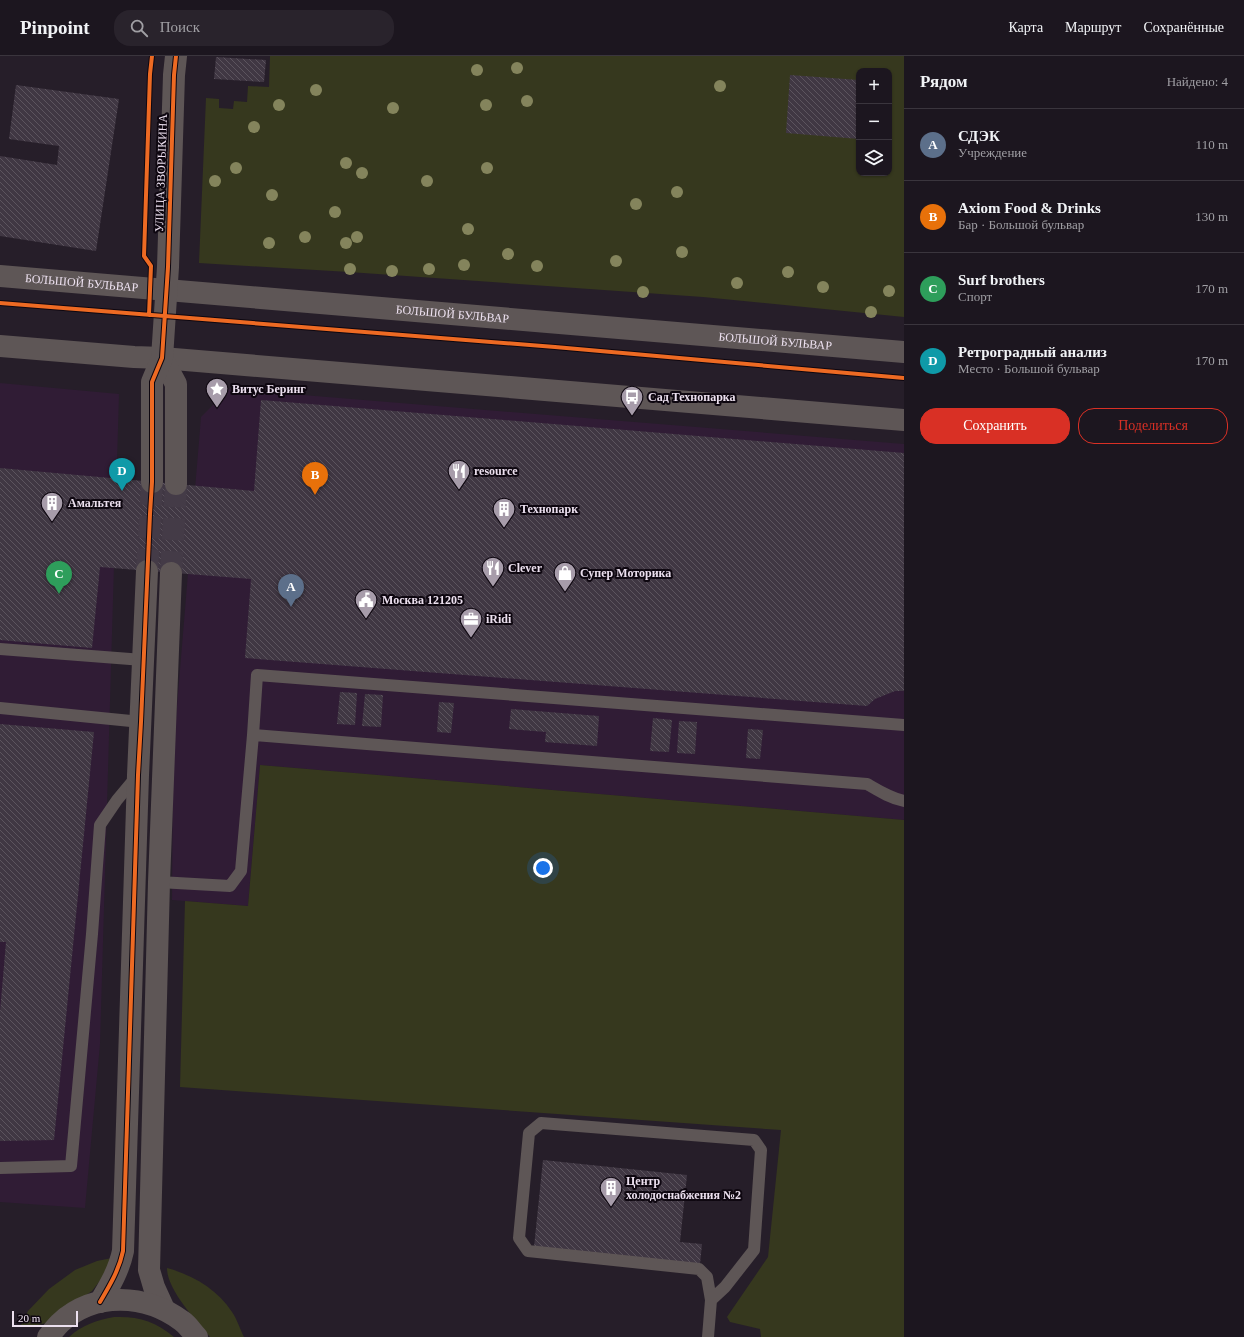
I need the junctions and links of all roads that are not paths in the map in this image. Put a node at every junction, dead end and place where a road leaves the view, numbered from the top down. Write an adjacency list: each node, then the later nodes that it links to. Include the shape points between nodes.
1 (176, 56): 3 (street, УЛИЦА ЗВОРЫКИНА)
2 (0, 276): 3 (street, БОЛЬШОЙ БУЛЬВАР)
3 (166, 290): 5 (street, БОЛЬШОЙ БУЛЬВАР); 6 (street, УЛИЦА ЗВОРЫКИНА)
4 (0, 346): 6 (street)
5 (904, 352)
6 (162, 358): 7 (street); 8 (street, via 152,382); 9 (street, via 176,384)
7 (904, 420)
8 (152, 482)
9 (176, 484)
10 (147, 571): 13 (street)
11 (172, 573): 20 (street)
12 (0, 649): 13 (lane)
13 (143, 660): 15 (street)
14 (0, 708): 15 (lane)
15 (141, 722): 18 (street)
16 (904, 725): 17 (lane, via 257,675)
17 (253, 735): 19 (lane, via 867,784 882,794); 20 (lane, via 241,871 230,886)
18 (138, 775): 21 (lane, via 100,826 71,1166); 23 (street, via 123,1251 120,1264)
19 (904, 801)
20 (159, 882): 24 (street, via 149,1270)
21 (0, 1168)
22 (711, 1300): 22 (lane, via 707,1277 698,1269 528,1251 519,1238 529,1134 541,1123 754,1140 762,1150 754,1250 725,1287); 27 (lane)
23 (100, 1302): 24 (street, via 122,1299 143,1301); 25 (street, via 73,1314 60,1323)
24 (164, 1309): 26 (street, via 184,1322)
25 (48, 1337)
26 (197, 1337)
27 (708, 1337)

